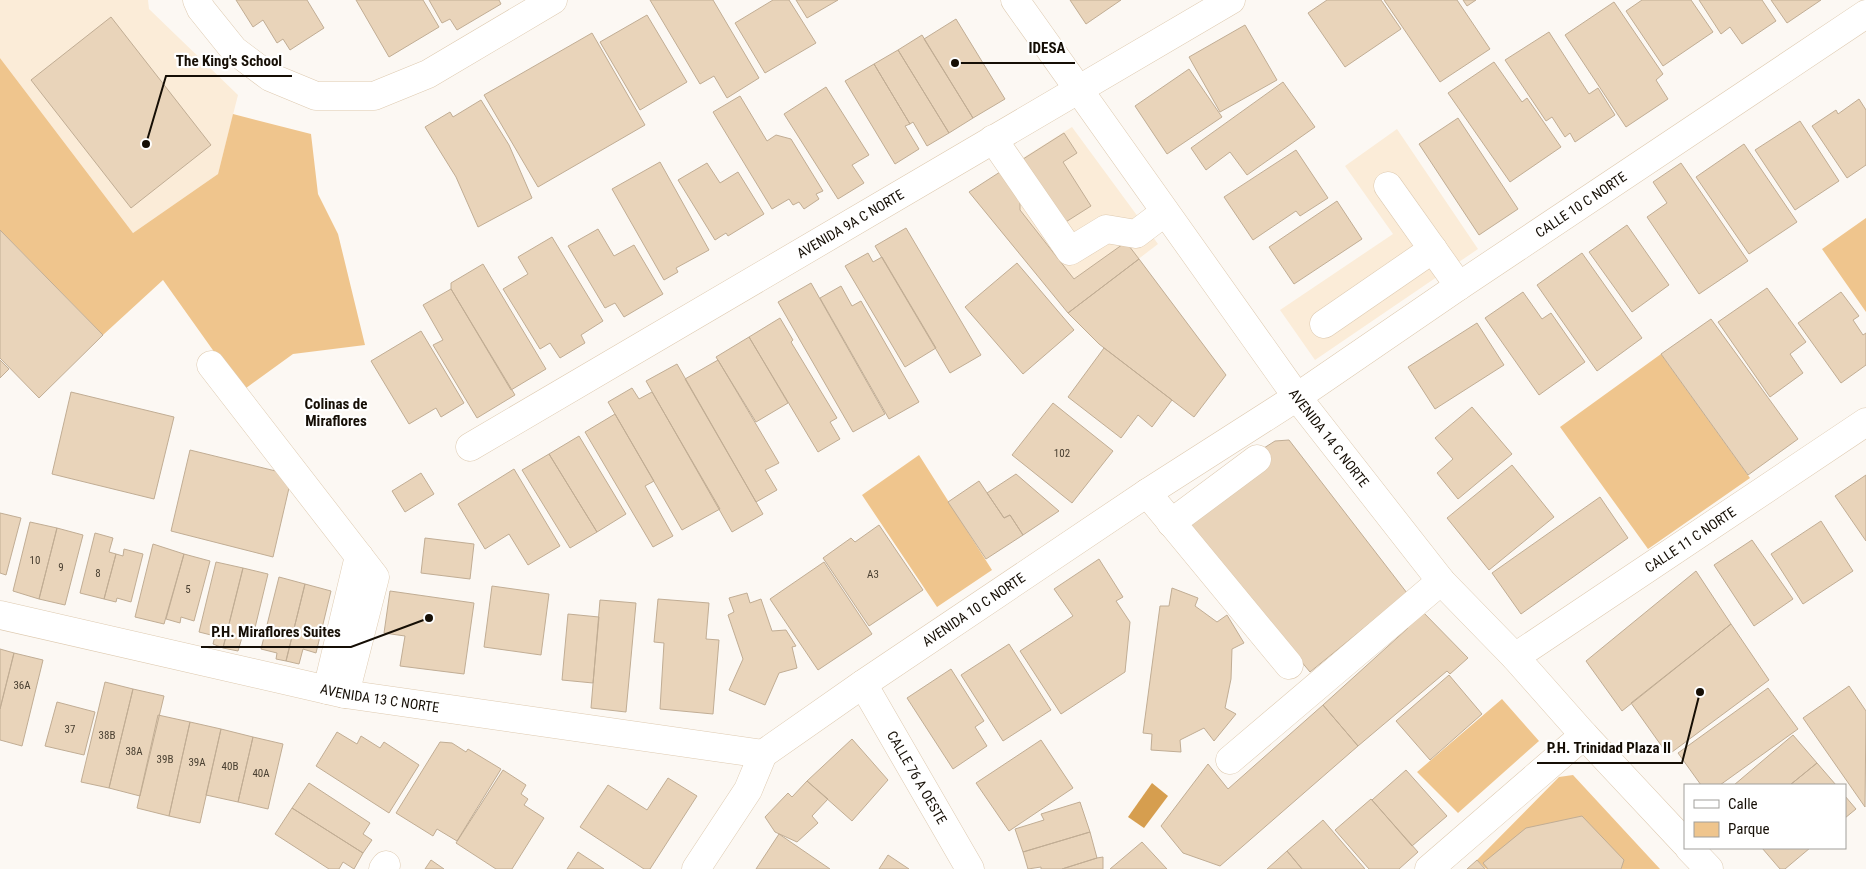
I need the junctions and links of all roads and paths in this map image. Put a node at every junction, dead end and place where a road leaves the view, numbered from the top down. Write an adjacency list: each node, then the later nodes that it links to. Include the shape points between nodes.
1 (197, 0): 2 (street, via 234,50 270,77 316,96 374,96 428,74)
2 (553, 0)
3 (1015, 0): 6 (street, AVENIDA 14 C NORTE)
4 (1231, 0): 6 (street, AVENIDA 9A C NORTE)
5 (1866, 14): 11 (street, CALLE 10 C NORTE)
6 (1078, 89): 7 (street, AVENIDA 9A C NORTE); 9 (street, AVENIDA 14 C NORTE)
7 (993, 139): 9 (street, via 1070,251 1106,229 1136,234); 16 (street, AVENIDA 9A C NORTE)
8 (1388, 186): 10 (street)
9 (1165, 212): 14 (street, AVENIDA 14 C NORTE)
10 (1433, 249): 11 (street); 12 (street)
11 (1459, 286): 14 (street, CALLE 10 C NORTE)
12 (1324, 324)
13 (211, 365): 25 (street, via 359,556)
14 (1297, 397): 18 (street, AVENIDA 10 C NORTE); 20 (street, AVENIDA 14 C NORTE)
15 (1866, 422): 22 (street, CALLE 11 C NORTE)
16 (470, 447)
17 (1257, 460): 19 (street)
18 (1147, 493): 19 (street); 24 (street, AVENIDA 10 C NORTE)
19 (1171, 523): 23 (street)
20 (1441, 581): 22 (street, AVENIDA 14 C NORTE); 28 (street)
21 (0, 615): 25 (street, AVENIDA 13 C NORTE)
22 (1515, 657): 26 (street, AVENIDA 14 C NORTE)
23 (1289, 665)
24 (863, 684): 27 (street, AVENIDA 10 C NORTE); 32 (street, CALLE 76 A OESTE)
25 (336, 692): 27 (street, AVENIDA 13 C NORTE)
26 (1584, 735): 29 (street, AVENIDA 14 C NORTE); 33 (street)
27 (763, 754): 31 (street, via 748,790)
28 (1230, 760)
29 (1684, 842)
30 (1690, 849): 34 (street)
31 (696, 869)
32 (970, 869)
33 (1429, 869)
34 (1709, 869)

